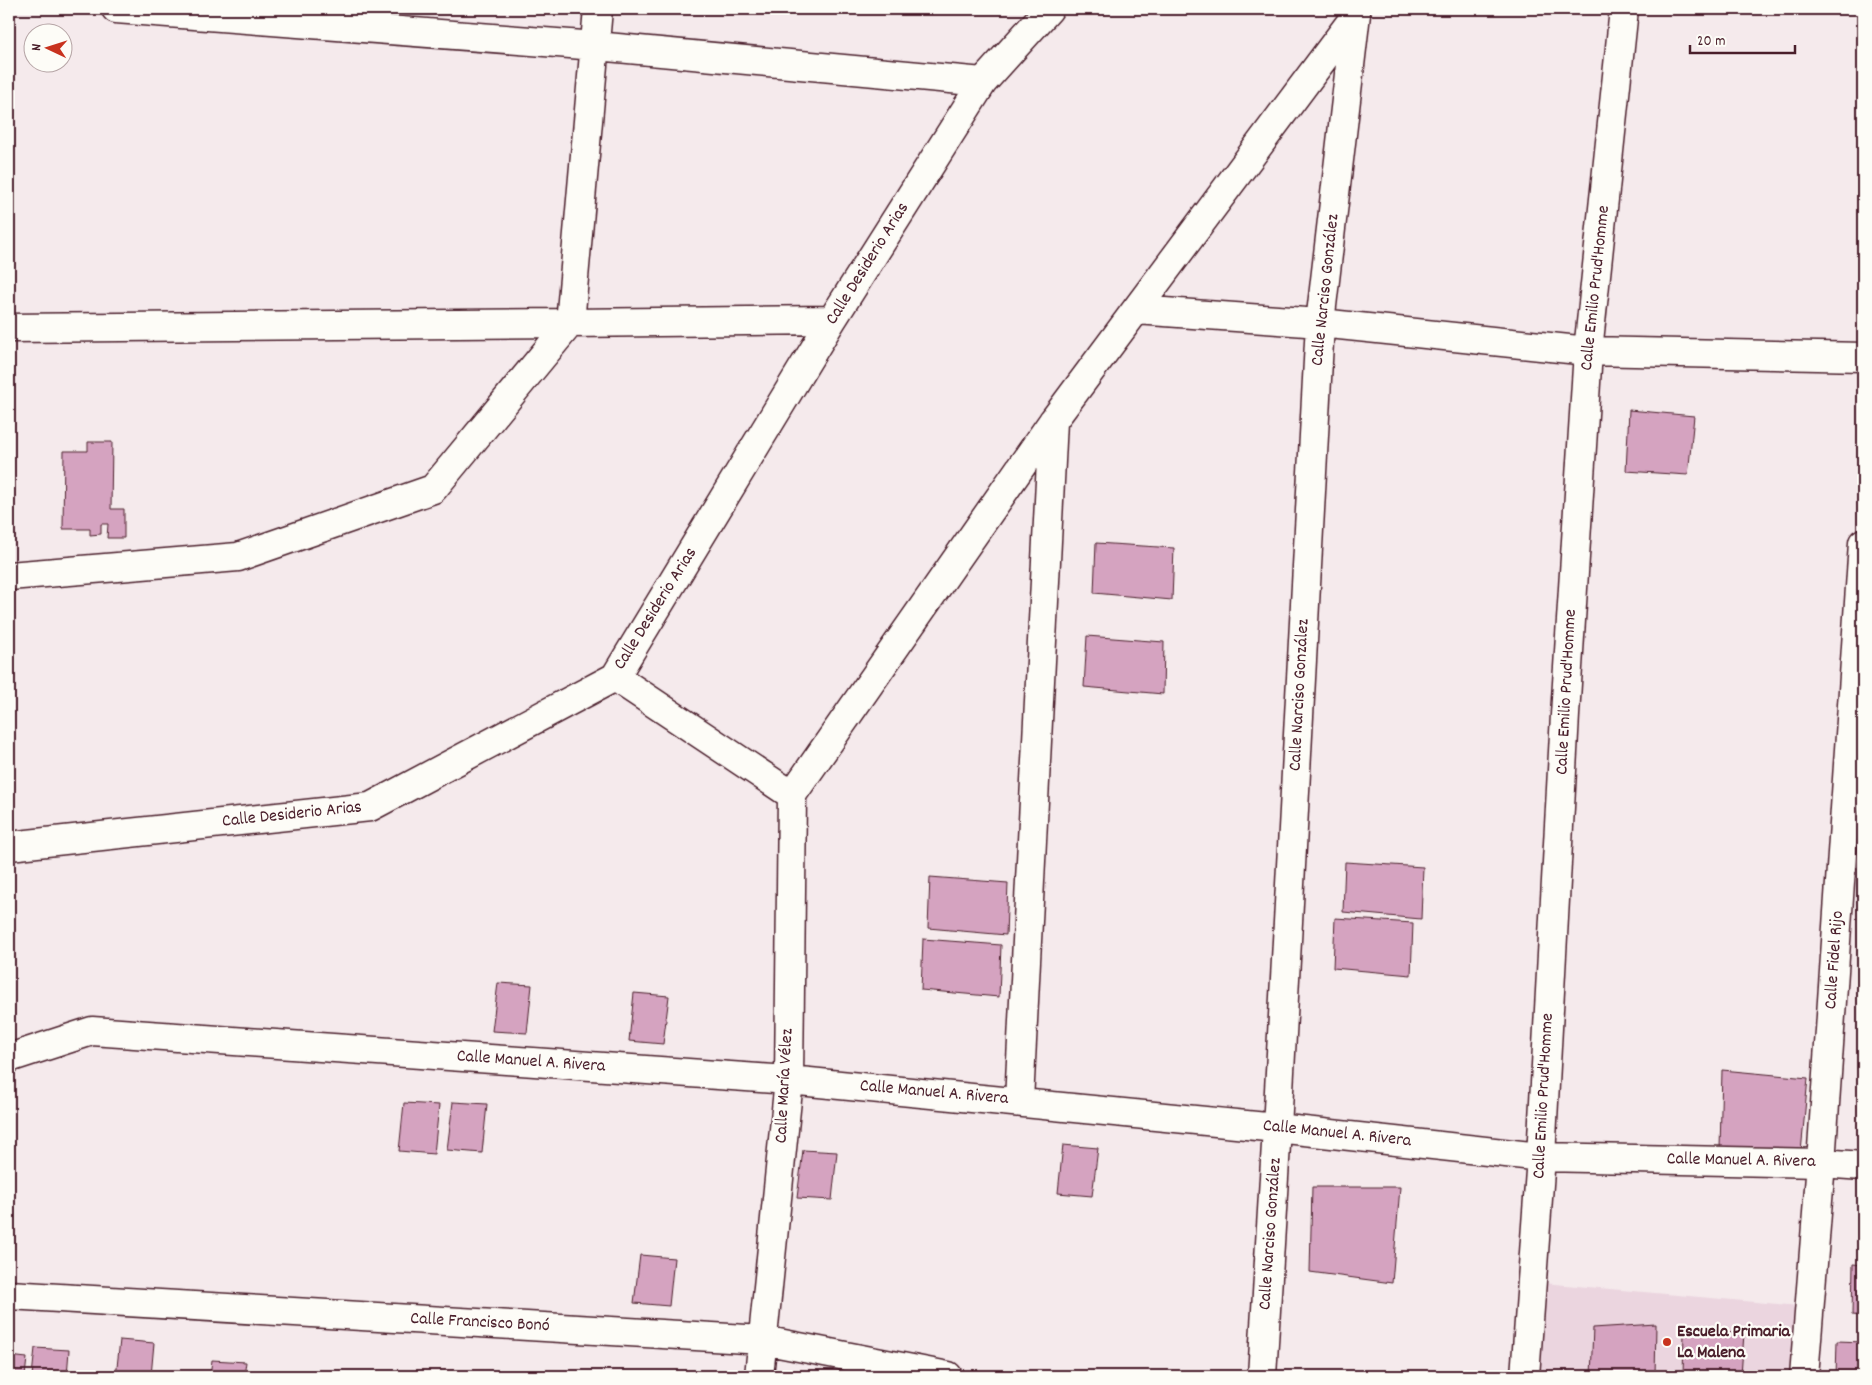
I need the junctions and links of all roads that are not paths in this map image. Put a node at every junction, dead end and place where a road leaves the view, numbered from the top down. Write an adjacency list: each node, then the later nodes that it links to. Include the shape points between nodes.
1 (116, 9): 6 (street)
2 (598, 9): 6 (street)
3 (1049, 9): 7 (street, Calle Desiderio Arias)
4 (1624, 9): 13 (street, Calle Emilio Prud'Homme)
5 (1360, 12): 8 (street); 11 (street, Calle Narciso González)
6 (596, 46): 7 (street); 10 (street)
7 (983, 82): 9 (street, Calle Desiderio Arias)
8 (1136, 310): 11 (street); 15 (street)
9 (832, 320): 10 (street); 18 (street, Calle Desiderio Arias)
10 (570, 323): 12 (street); 17 (street, via 433,489 238,557)
11 (1320, 323): 13 (street); 24 (street, Calle Narciso González)
12 (9, 328)
13 (1588, 351): 14 (street); 25 (street, Calle Emilio Prud'Homme)
14 (1863, 357)
15 (1053, 421): 19 (street); 23 (street)
16 (1863, 543): 26 (street, Calle Fidel Rijo)
17 (9, 576)
18 (615, 676): 19 (street); 20 (street, Calle Desiderio Arias, via 370,807)
19 (792, 795): 22 (street, Calle María Vélez)
20 (9, 846)
21 (9, 1058): 22 (street, Calle Manuel A. Rivera, via 92,1031)
22 (789, 1080): 23 (street, Calle Manuel A. Rivera); 29 (street, Calle María Vélez)
23 (1019, 1101): 24 (street, Calle Manuel A. Rivera)
24 (1277, 1128): 25 (street, Calle Manuel A. Rivera); 32 (street, Calle Narciso González)
25 (1541, 1157): 26 (street, Calle Manuel A. Rivera); 33 (street, Calle Emilio Prud'Homme)
26 (1821, 1163): 27 (street, Calle Manuel A. Rivera); 34 (street, Calle Fidel Rijo)
27 (1863, 1166)
28 (9, 1295): 29 (street, Calle Francisco Bonó)
29 (763, 1340): 30 (street, Calle María Vélez); 31 (street, Calle Francisco Bonó)
30 (759, 1376)
31 (948, 1376)
32 (1262, 1376)
33 (1525, 1376)
34 (1804, 1376)

